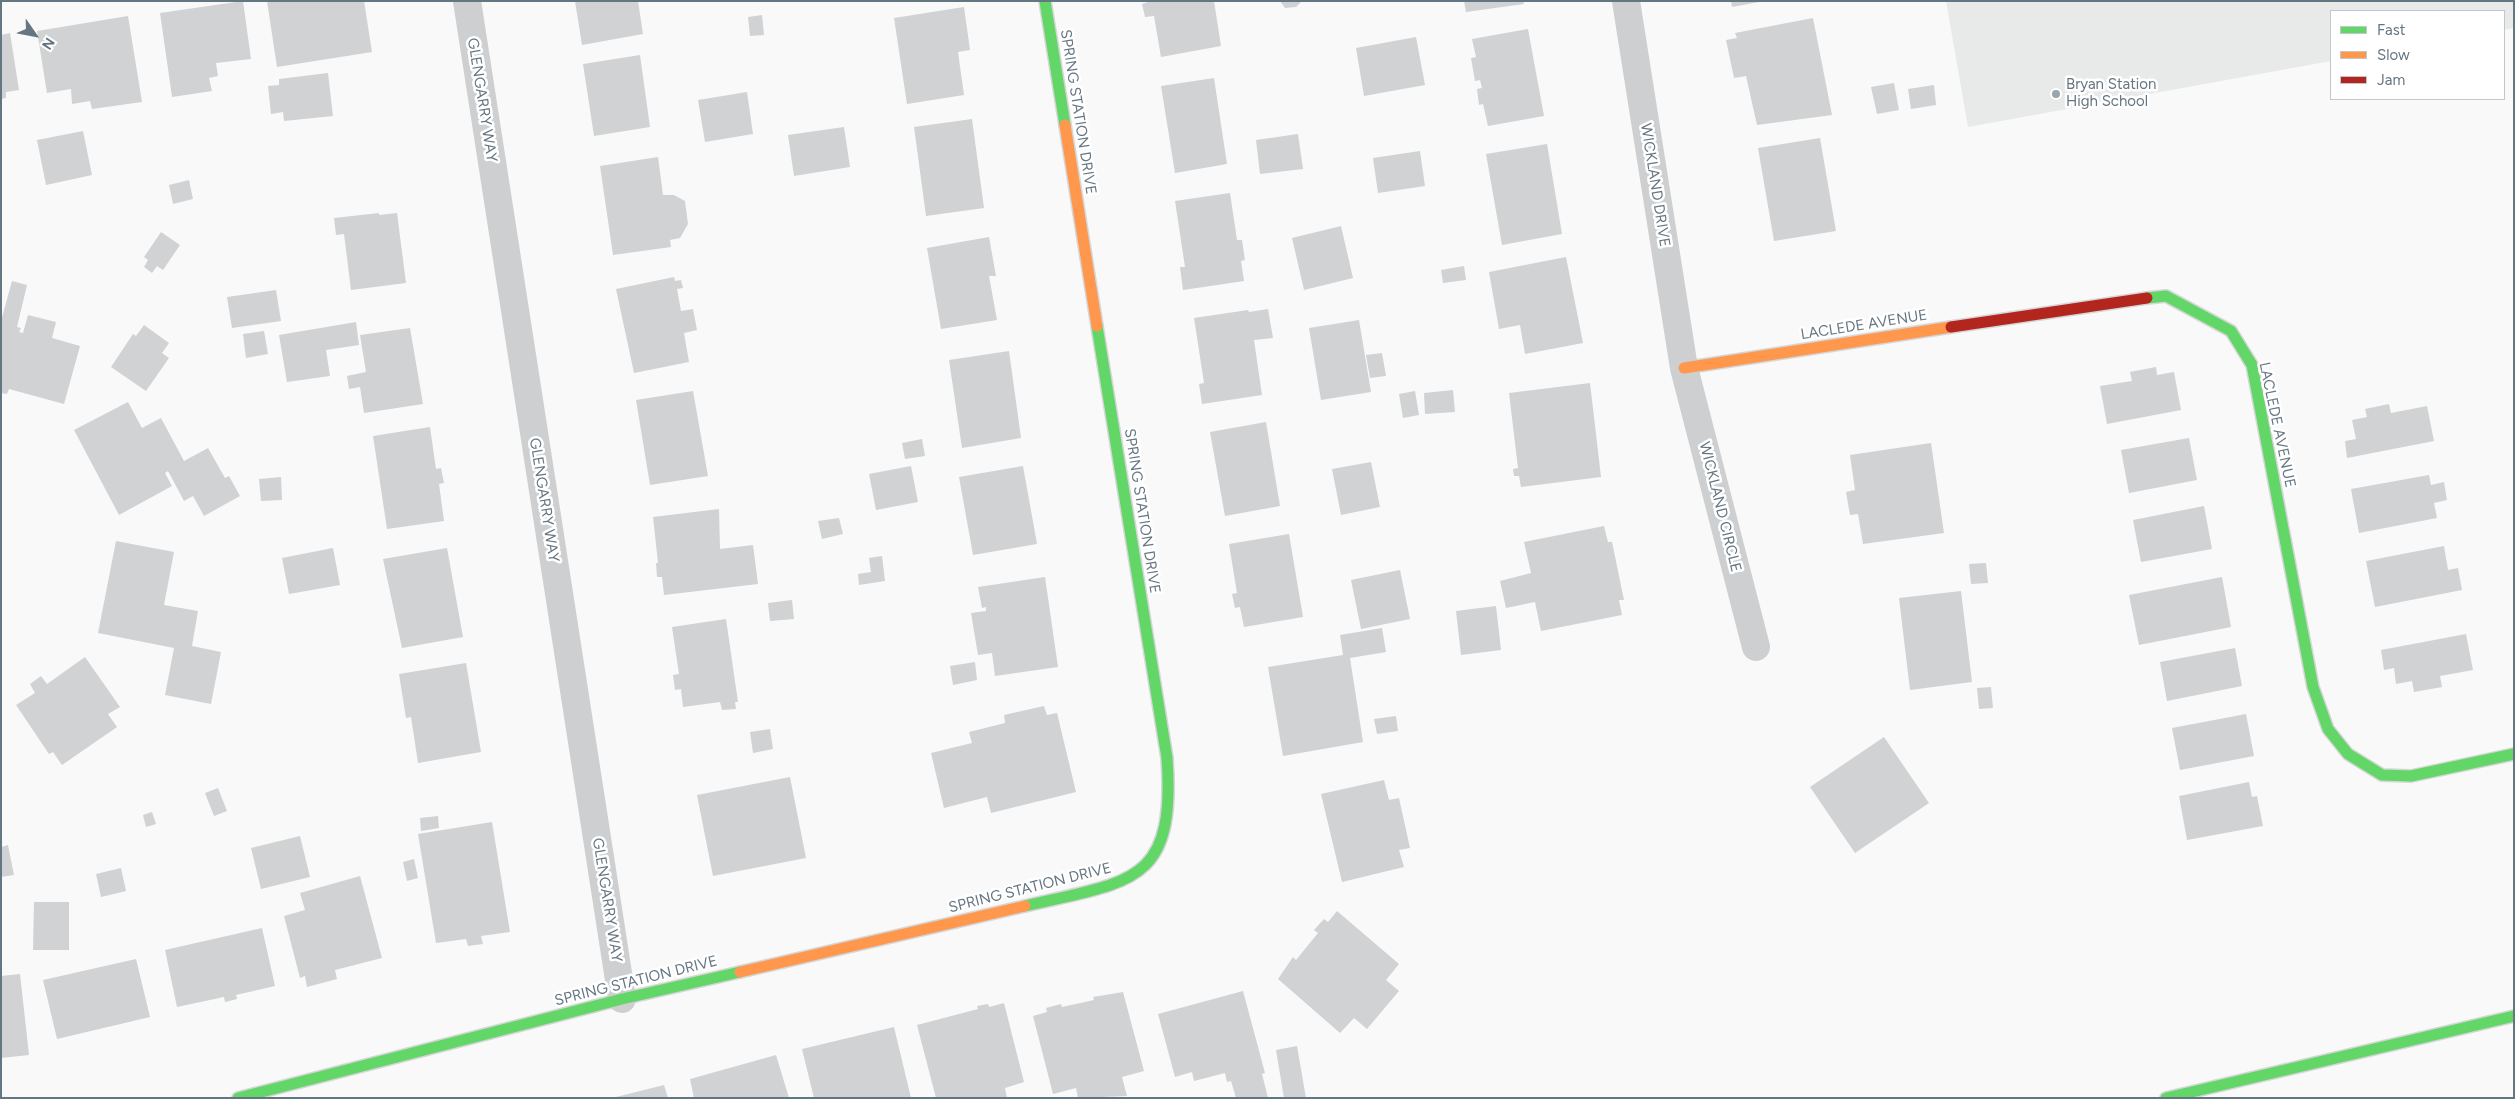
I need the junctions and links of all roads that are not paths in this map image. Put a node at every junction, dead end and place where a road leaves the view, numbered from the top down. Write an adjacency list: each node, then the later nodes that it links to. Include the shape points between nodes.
1 (467, 1): 7 (street, GLENGARRY WAY)
2 (1045, 1): 7 (main road, SPRING STATION DRIVE, via 1167,758 1170,795 1157,850 1134,876 1093,890)
3 (1626, 1): 4 (street, WICKLAND DRIVE)
4 (1684, 368): 5 (street, WICKLAND CIRCLE); 6 (main road, LACLEDE AVENUE, via 2166,296 2230,331 2252,365 2313,687 2328,729 2348,754 2382,775 2411,776)
5 (1756, 647)
6 (2514, 754)
7 (622, 999): 9 (main road, SPRING STATION DRIVE)
8 (2514, 1016): 10 (main road)
9 (238, 1098)
10 (2166, 1098)

